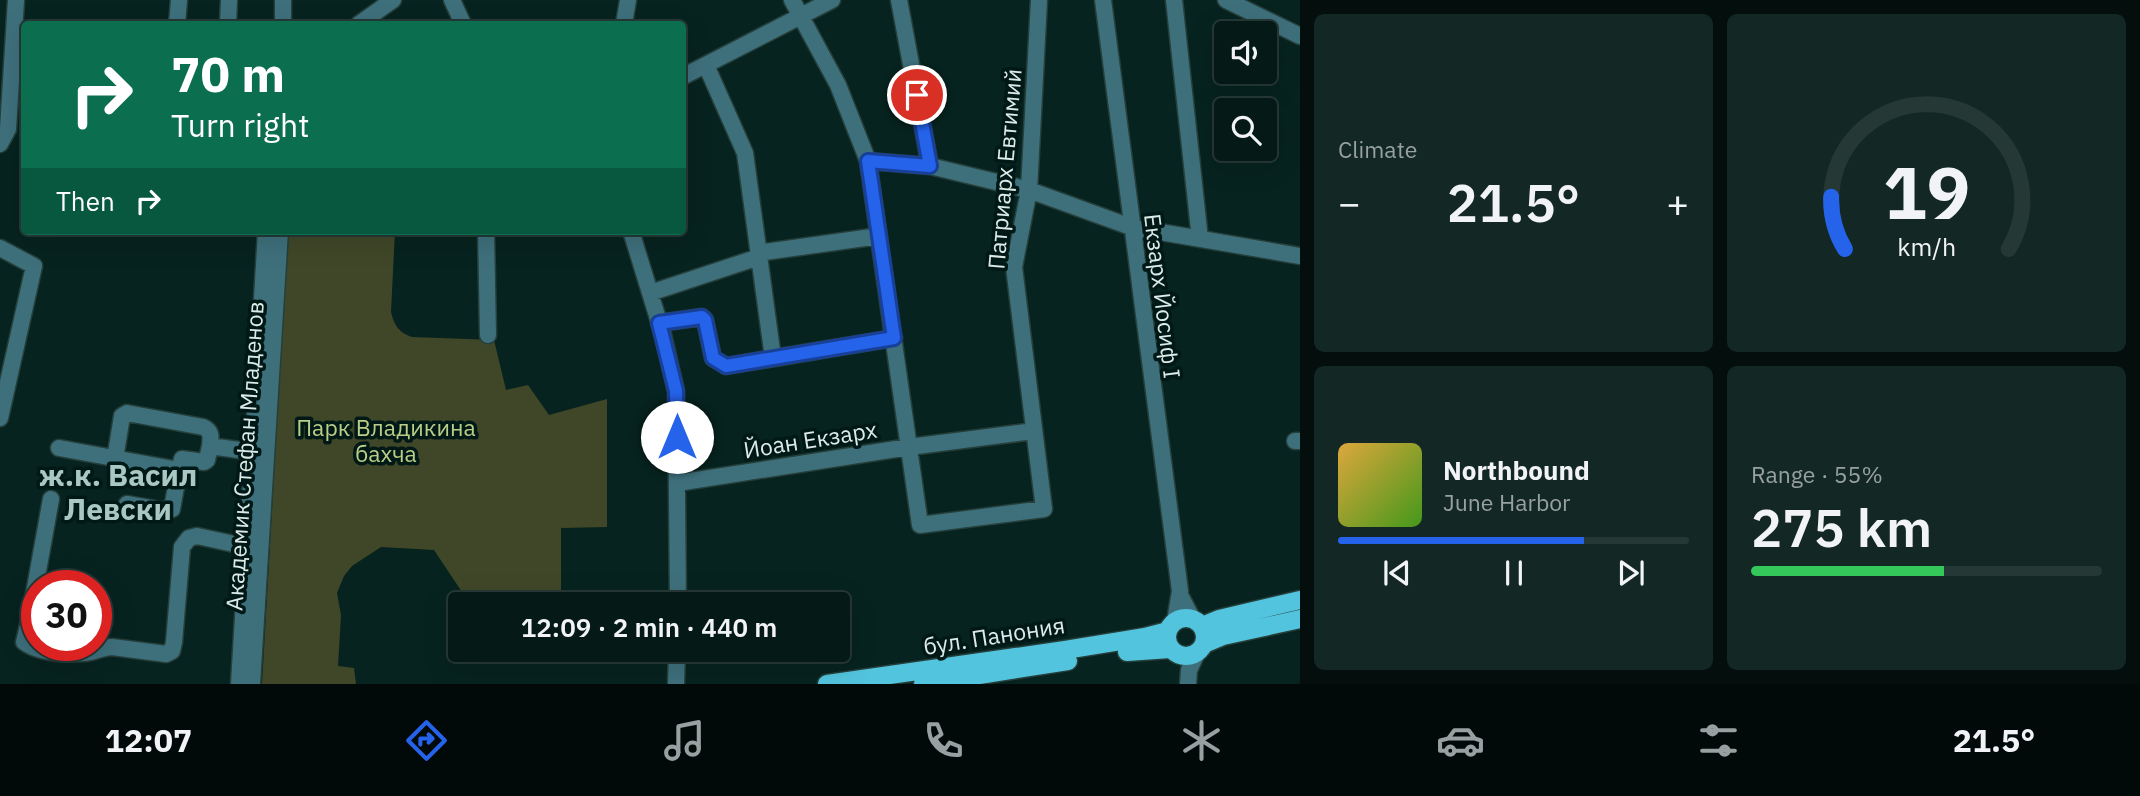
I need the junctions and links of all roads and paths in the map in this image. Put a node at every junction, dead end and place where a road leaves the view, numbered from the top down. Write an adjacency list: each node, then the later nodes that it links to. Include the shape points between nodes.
1 (16, 0): 25 (street)
2 (179, 0): 16 (street)
3 (229, 0): 17 (street)
4 (284, 0): 18 (street)
5 (393, 0): 19 (street)
6 (452, 0): 20 (street)
7 (628, 0): 21 (street)
8 (792, 0): 15 (street)
9 (832, 0): 15 (street)
10 (899, 0): 29 (street)
11 (1039, 0): 30 (street, Патриарх Евтимий)
12 (1103, 0): 31 (street, Екзарх Йосиф I)
13 (1174, 0): 37 (street)
14 (1226, 0): 22 (street)
15 (800, 18): 23 (street); 28 (street, via 838,85)
16 (177, 21)
17 (228, 21)
18 (283, 21)
19 (363, 21)
20 (462, 21)
21 (624, 21)
22 (1300, 36)
23 (706, 65): 24 (street); 39 (street, via 745,153)
24 (686, 75)
25 (18, 84): 26 (street)
26 (11, 129): 27 (street)
27 (0, 144)
28 (868, 161): 29 (street); 36 (street)
29 (930, 166): 30 (street)
30 (1029, 190): 31 (street); 48 (street, Патриарх Евтимий, via 1014,267)
31 (1131, 227): 37 (street); 62 (street, Екзарх Йосиф I)
32 (266, 235): 52 (street, Академик Стефан Младенов)
33 (280, 235): 65 (street, Академик Стефан Младенов)
34 (485, 235): 43 (street)
35 (632, 235): 41 (street)
36 (879, 236): 39 (street); 44 (street)
37 (1200, 239): 40 (street)
38 (0, 248): 46 (street, via 34,266)
39 (759, 255): 41 (street); 45 (street)
40 (1300, 256)
41 (650, 293): 42 (street)
42 (659, 323): 45 (street, via 702,317 713,358 726,366); 55 (street, via 676,391)
43 (488, 335)
44 (894, 338): 45 (street); 50 (street)
45 (773, 358)
46 (3, 389): 47 (street)
47 (0, 418)
48 (1034, 431): 50 (street, Йоан Екзарх); 50 (street, Патриарх Евтимий, via 1044,509 920,525)
49 (210, 446): 52 (street); 53 (street, via 211,435 203,427 127,413 122,416); 54 (street, via 207,460 182,459)
50 (909, 447): 55 (street, Йоан Екзарх)
51 (59, 448): 53 (street)
52 (253, 452): 58 (street, Академик Стефан Младенов)
53 (114, 459): 54 (street)
54 (179, 470): 57 (street, via 172,509)
55 (677, 483): 59 (street)
56 (51, 499): 58 (street, via 24,633 24,642 38,649 87,653 112,647 166,654 174,642 182,547 197,536)
57 (127, 504)
58 (248, 547): 64 (street, Академик Стефан Младенов)
59 (678, 592)
60 (1300, 600): 62 (main road, бул. Панония, via 1219,619)
61 (1300, 619): 62 (main road, бул. Панония)
62 (1187, 645): 67 (main road, бул. Панония, via 1145,637); 68 (main road, бул. Панония)
63 (677, 662): 66 (street)
64 (239, 684)
65 (252, 684)
66 (676, 684)
67 (827, 684)
68 (923, 684)

